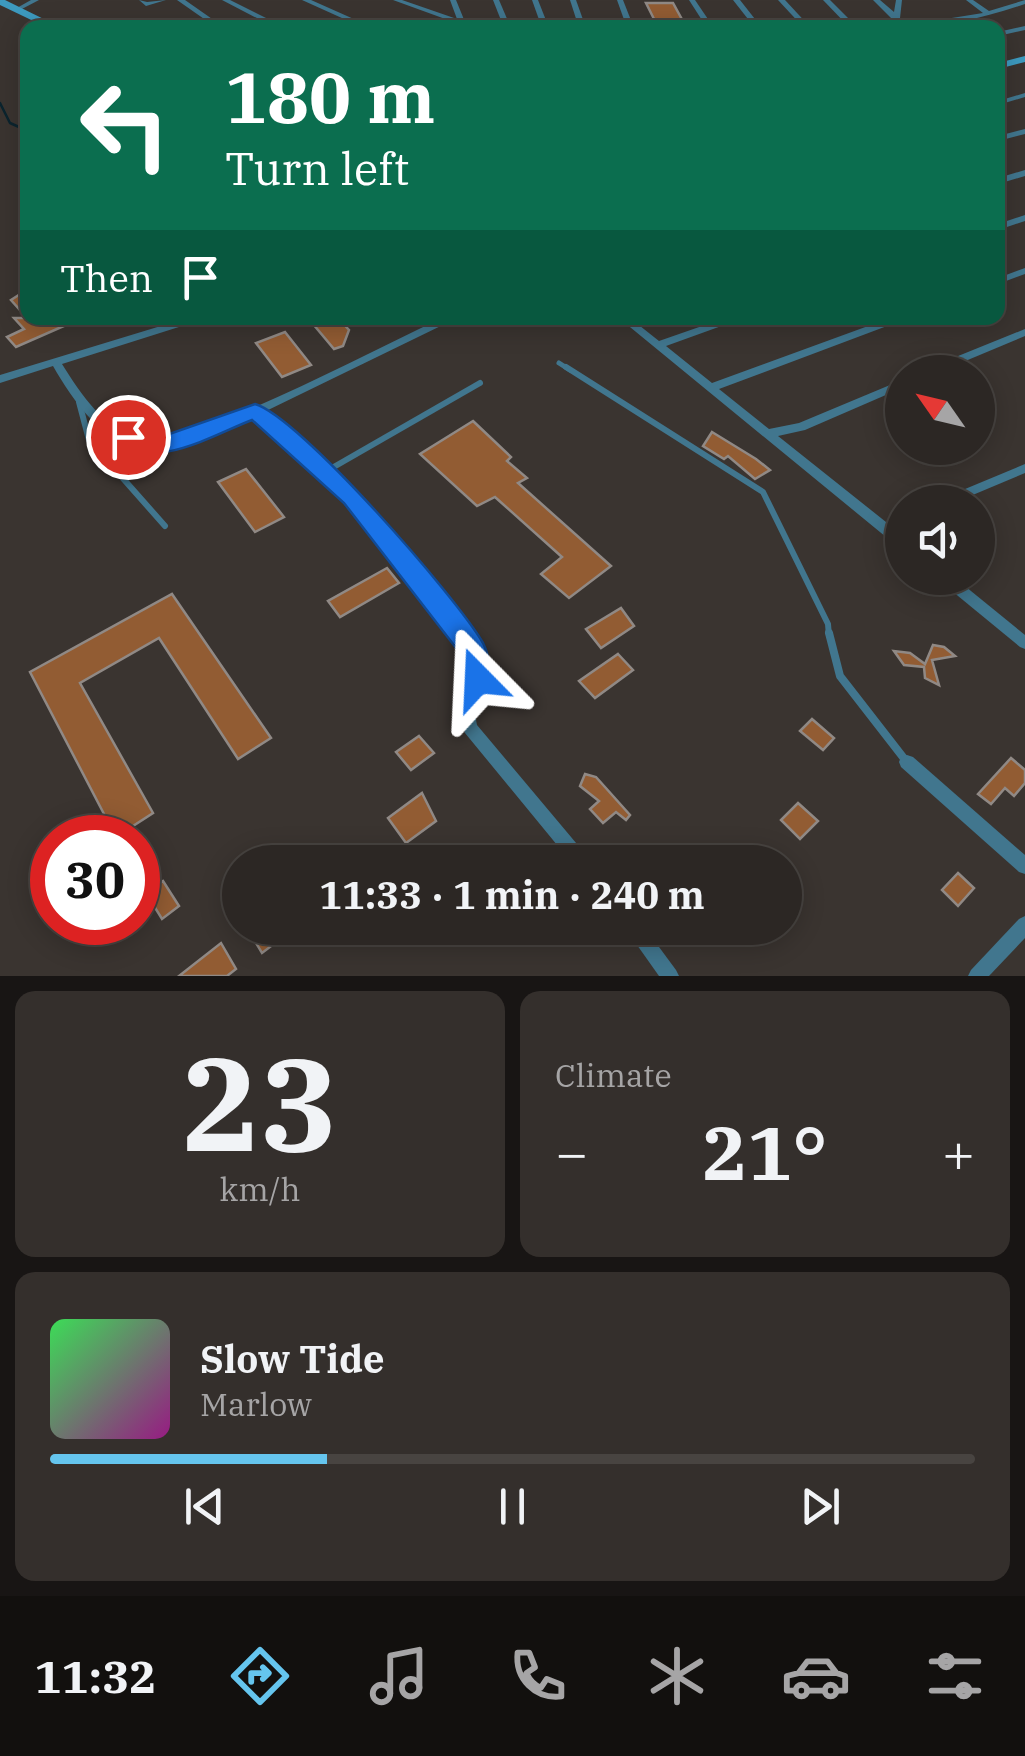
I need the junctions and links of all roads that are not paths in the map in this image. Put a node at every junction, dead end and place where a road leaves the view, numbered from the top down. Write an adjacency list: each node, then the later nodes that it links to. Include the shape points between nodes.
1 (36, 0): 16 (street)
2 (142, 0): 3 (street)
3 (163, 0)
4 (180, 0): 20 (street)
5 (226, 0): 21 (street)
6 (304, 0): 22 (street)
7 (396, 0): 23 (street)
8 (736, 0): 24 (street)
9 (782, 0): 25 (street)
10 (826, 0): 26 (street)
11 (876, 0): 18 (street)
12 (899, 0): 18 (street)
13 (969, 0): 17 (street)
14 (0, 1): 16 (street)
15 (1023, 1): 17 (street)
16 (18, 9): 19 (street)
17 (988, 14): 27 (street)
18 (896, 18)
19 (41, 20)
20 (210, 20)
21 (267, 20)
22 (352, 20)
23 (446, 20)
24 (752, 20)
25 (801, 20)
26 (847, 20)
27 (950, 20)
28 (174, 325): 36 (street)
29 (433, 325): 43 (street)
30 (634, 325): 34 (street)
31 (714, 325): 34 (street)
32 (880, 325): 40 (street)
33 (1025, 332): 35 (street)
34 (661, 344): 40 (street)
35 (970, 355)
36 (55, 361): 38 (street); 42 (street)
37 (559, 362): 54 (lane, via 762,492 828,624 840,676)
38 (0, 379)
39 (480, 383): 46 (lane)
40 (713, 387): 44 (street)
41 (885, 391): 44 (street, via 802,427)
42 (78, 402): 43 (street, via 146,446); 48 (lane, via 89,440)
43 (255, 411): 46 (street)
44 (770, 433): 49 (street)
45 (1025, 468): 47 (street)
46 (324, 472): 55 (street, via 352,496 472,650 479,666 464,715 470,728)
47 (985, 485)
48 (166, 526)
49 (885, 527)
50 (967, 595): 51 (street)
51 (1007, 627): 52 (street); 53 (street)
52 (1025, 628)
53 (1025, 643)
54 (907, 762): 56 (street)
55 (567, 845)
56 (1025, 866)
57 (1025, 925): 60 (street)
58 (647, 945): 59 (street)
59 (670, 976)
60 (978, 976)

